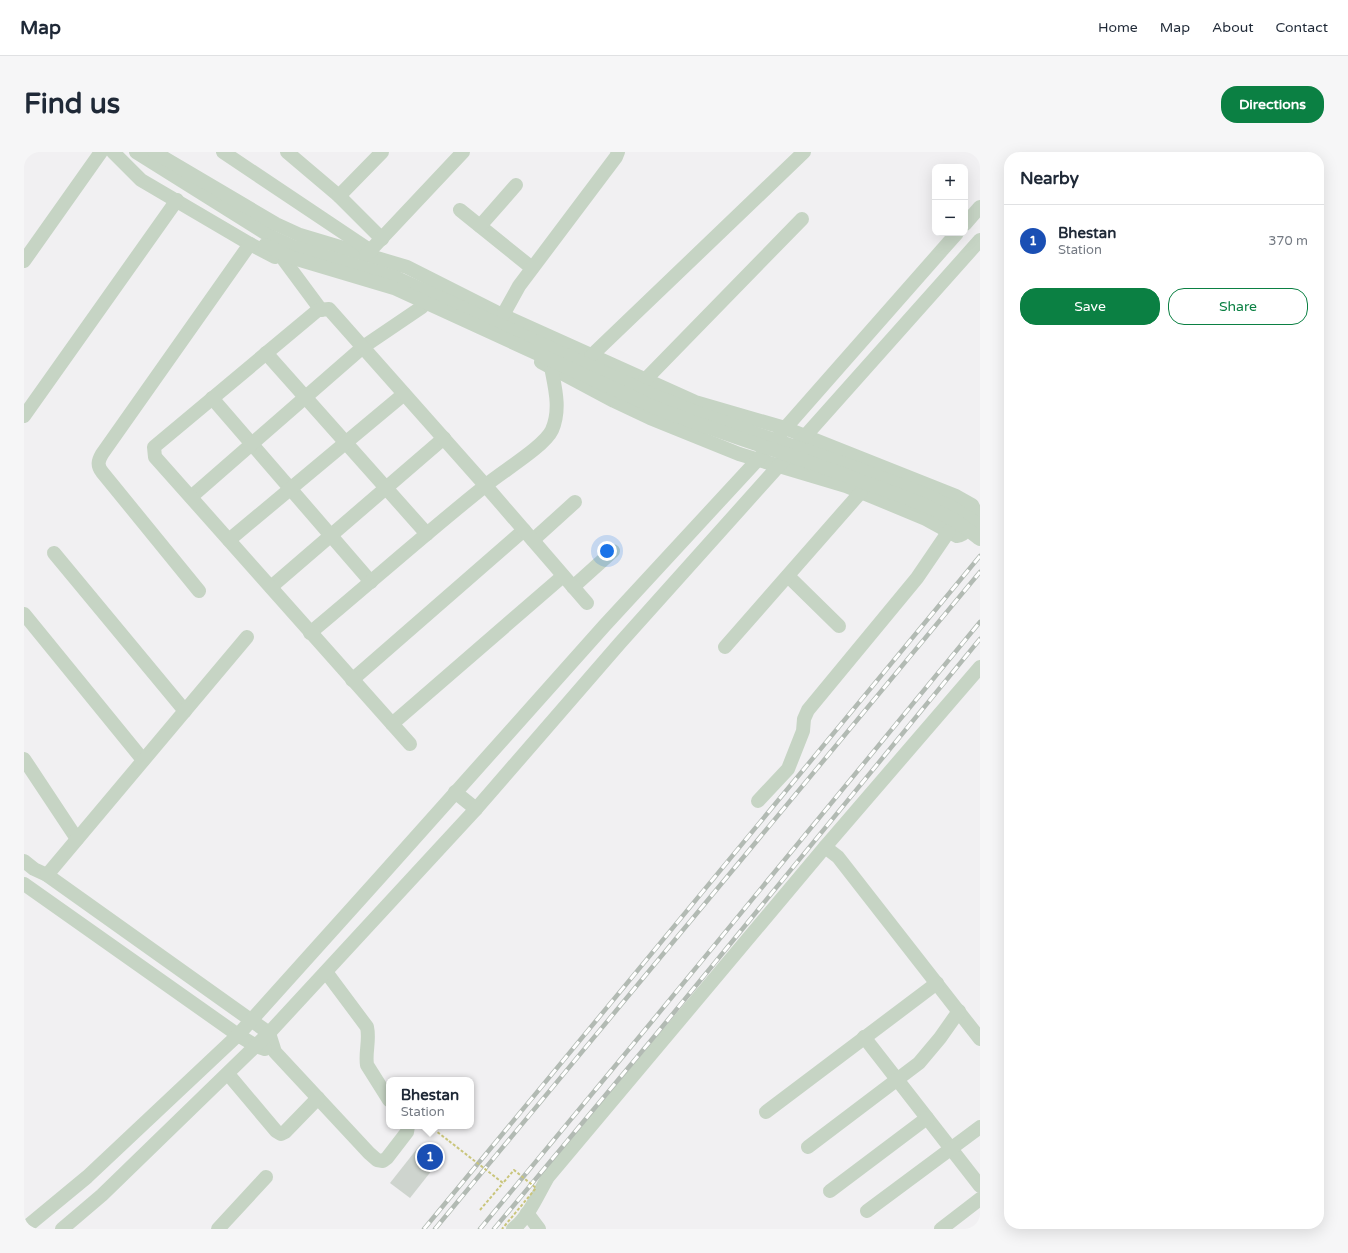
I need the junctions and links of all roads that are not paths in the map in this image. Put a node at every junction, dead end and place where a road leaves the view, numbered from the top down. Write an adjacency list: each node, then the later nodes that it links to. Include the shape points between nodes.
1 (101, 152): 26 (street)
2 (113, 152): 13 (street, via 142,180); 22 (street, via 154,178)
3 (136, 152): 22 (street)
4 (154, 152): 24 (street, via 276,224 300,235)
5 (223, 152): 24 (street)
6 (286, 152): 12 (street)
7 (382, 152): 12 (street)
8 (463, 152): 20 (street)
9 (618, 152): 27 (street)
10 (804, 152): 34 (street)
11 (516, 185): 18 (street)
12 (339, 196): 20 (street)
13 (177, 200): 23 (street); 40 (street)
14 (980, 207): 17 (street)
15 (460, 210): 18 (street)
16 (802, 219): 36 (street)
17 (968, 221)
18 (480, 226): 27 (street)
19 (954, 236): 41 (street)
20 (382, 239): 24 (street)
21 (980, 240): 42 (street)
22 (268, 241): 54 (street, bridge, via 397,278 660,398 921,493 950,506); 59 (street, bridge, via 290,257 394,288 656,408 917,502 946,515)
23 (250, 244): 25 (street); 68 (street, via 98,462 102,472)
24 (369, 253): 30 (street, via 407,268)
25 (284, 260): 28 (street, via 395,295); 29 (street)
26 (24, 261)
27 (532, 268): 30 (street)
28 (422, 307): 31 (street); 32 (street)
29 (321, 310): 32 (street, via 329,309); 33 (street)
30 (502, 315): 31 (street); 34 (street)
31 (490, 338): 35 (street)
32 (363, 348): 37 (street); 39 (street)
33 (266, 353): 38 (street); 39 (street)
34 (591, 356): 36 (street)
35 (551, 367): 46 (street, via 650,418); 48 (street, via 558,402 552,430 544,442)
36 (645, 380): 41 (street, via 696,402)
37 (404, 394): 43 (street); 44 (street)
38 (212, 398): 45 (street); 52 (street, via 154,447 155,457)
39 (305, 398): 44 (street); 45 (street)
40 (24, 416)
41 (785, 428): 42 (street); 46 (street)
42 (805, 436): 47 (street); 55 (street, via 956,496 972,505 975,511 966,532 957,536)
43 (444, 438): 48 (street); 49 (street)
44 (346, 443): 49 (street); 50 (street)
45 (252, 444): 50 (street); 52 (street)
46 (758, 460): 47 (street); 82 (street)
47 (779, 466): 51 (street); 84 (street)
48 (485, 485): 56 (street); 57 (street)
49 (386, 488): 56 (street); 58 (street)
50 (290, 489): 58 (street); 60 (street)
51 (861, 492): 55 (street); 64 (street)
52 (191, 497): 60 (street)
53 (575, 502): 57 (street)
54 (980, 526)
55 (949, 531): 83 (street, via 917,578 808,710 803,731 788,768)
56 (427, 534): 65 (street)
57 (528, 535): 63 (street); 76 (street)
58 (331, 536): 65 (street); 67 (street)
59 (980, 539)
60 (229, 540): 67 (street)
61 (613, 551): 66 (street)
62 (54, 553): 77 (street)
63 (563, 576): 66 (street); 78 (street)
64 (788, 576): 71 (street); 74 (street)
65 (371, 582): 72 (street)
66 (573, 587): 69 (street)
67 (271, 588): 72 (street)
68 (200, 591)
69 (587, 603)
70 (24, 614): 81 (street)
71 (839, 626)
72 (310, 633): 76 (street)
73 (247, 637): 77 (street)
74 (725, 647)
75 (980, 667): 86 (street)
76 (352, 680): 78 (street)
77 (185, 711): 81 (street)
78 (392, 724): 79 (street)
79 (410, 744)
80 (24, 759): 85 (street)
81 (143, 760): 85 (street)
82 (455, 792): 84 (street); 93 (street)
83 (758, 800)
84 (476, 809): 90 (street)
85 (77, 839): 88 (street)
86 (825, 847): 91 (street, via 838,857); 117 (street, via 548,1177)
87 (27, 869): 88 (street)
88 (47, 875): 93 (street)
89 (24, 884): 95 (street)
90 (326, 972): 94 (street); 102 (street, via 367,1028 367,1064)
91 (937, 983): 92 (street); 96 (street)
92 (959, 1012): 97 (street); 101 (street, via 919,1063)
93 (250, 1020): 94 (street); 95 (street)
94 (269, 1033): 98 (street); 99 (street)
95 (238, 1034): 98 (street); 108 (street)
96 (864, 1037): 101 (street); 104 (street)
97 (980, 1039)
98 (256, 1046): 99 (street); 100 (street)
99 (275, 1052): 103 (street)
100 (228, 1074): 103 (street, via 281,1134 286,1132); 111 (street)
101 (898, 1080): 105 (street); 109 (street)
102 (386, 1095)
103 (318, 1098): 107 (street, via 377,1160 383,1161 387,1158)
104 (766, 1112)
105 (927, 1118): 110 (street); 114 (street)
106 (980, 1127): 110 (street)
107 (408, 1129)
108 (130, 1136): 111 (street); 118 (street, via 87,1177)
109 (808, 1148)
110 (951, 1149): 113 (street); 116 (street)
111 (146, 1153): 119 (street)
112 (266, 1177): 120 (street)
113 (980, 1186)
114 (830, 1191)
115 (980, 1199): 122 (street)
116 (867, 1212)
117 (521, 1224): 121 (street)
118 (24, 1229)
119 (62, 1229)
120 (218, 1229)
121 (539, 1229)
122 (941, 1229)

